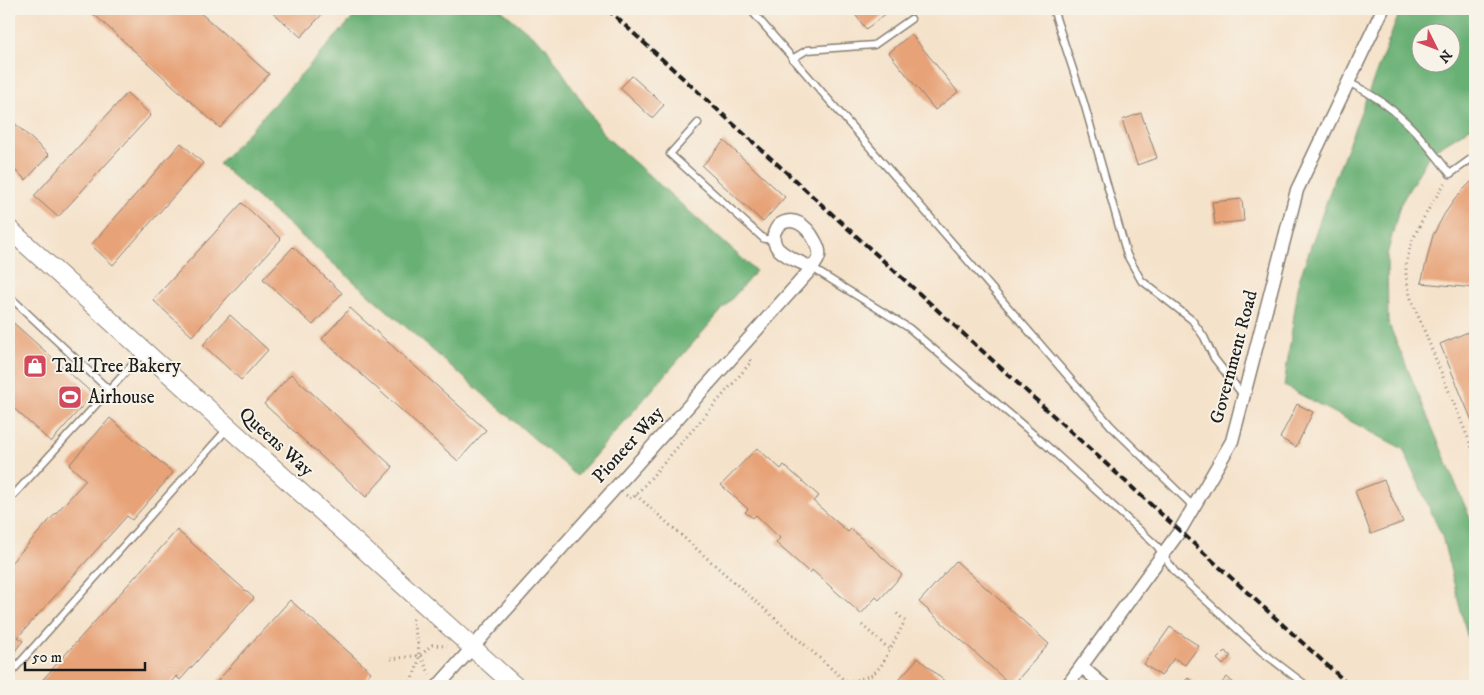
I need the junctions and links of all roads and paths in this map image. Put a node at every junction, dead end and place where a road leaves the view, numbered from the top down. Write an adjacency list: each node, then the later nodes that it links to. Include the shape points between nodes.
1 (750, 9): 5 (lane)
2 (1053, 9): 17 (lane, via 1084,102 1127,255 1141,280 1192,320 1214,358)
3 (1383, 9): 6 (street, Government Road)
4 (911, 18): 5 (lane, via 874,45 807,50)
5 (792, 59): 23 (lane, via 1111,426)
6 (1350, 83): 9 (lane, via 1375,95 1408,122 1440,157); 17 (street, Government Road, via 1297,190)
7 (698, 123): 11 (lane, via 670,154 764,239)
8 (1475, 156): 9 (lane)
9 (1450, 174): 19 (path, via 1421,223 1406,272 1410,296)
10 (10, 232): 15 (street, Queens Way)
11 (774, 239): 12 (street, via 781,252); 12 (street, Pioneer Way, via 775,231 786,221 806,226 820,249 819,260)
12 (812, 268): 14 (street, Pioneer Way); 24 (lane, via 909,328 1046,445)
13 (9, 296): 16 (lane)
14 (742, 345): 20 (street, Pioneer Way); 21 (path, via 751,362)
15 (144, 352): 16 (lane); 18 (street, Queens Way)
16 (109, 390): 22 (lane)
17 (1244, 396): 23 (street, Government Road, via 1232,441)
18 (228, 428): 25 (street, Queens Way); 33 (lane)
19 (1475, 456)
20 (616, 487): 21 (path, via 631,499); 28 (street, Pioneer Way)
21 (636, 494): 34 (path)
22 (9, 500)
23 (1194, 507): 24 (street, Government Road)
24 (1164, 555): 32 (street, Government Road); 40 (lane, via 1176,572 1261,651)
25 (422, 602): 28 (street, Queens Way); 30 (path, via 412,621)
26 (894, 611): 29 (path, via 906,621)
27 (862, 625): 29 (path)
28 (472, 648): 36 (street, Pioneer Way); 37 (street, Queens Way)
29 (890, 650): 34 (path, via 872,675)
30 (421, 655): 31 (path); 35 (path); 36 (path, via 428,673)
31 (391, 659)
32 (1082, 667): 38 (street, Government Road); 39 (street)
33 (9, 675)
34 (849, 685)
35 (407, 686)
36 (438, 686)
37 (515, 686)
38 (1068, 686)
39 (1104, 686)
40 (1307, 686)

